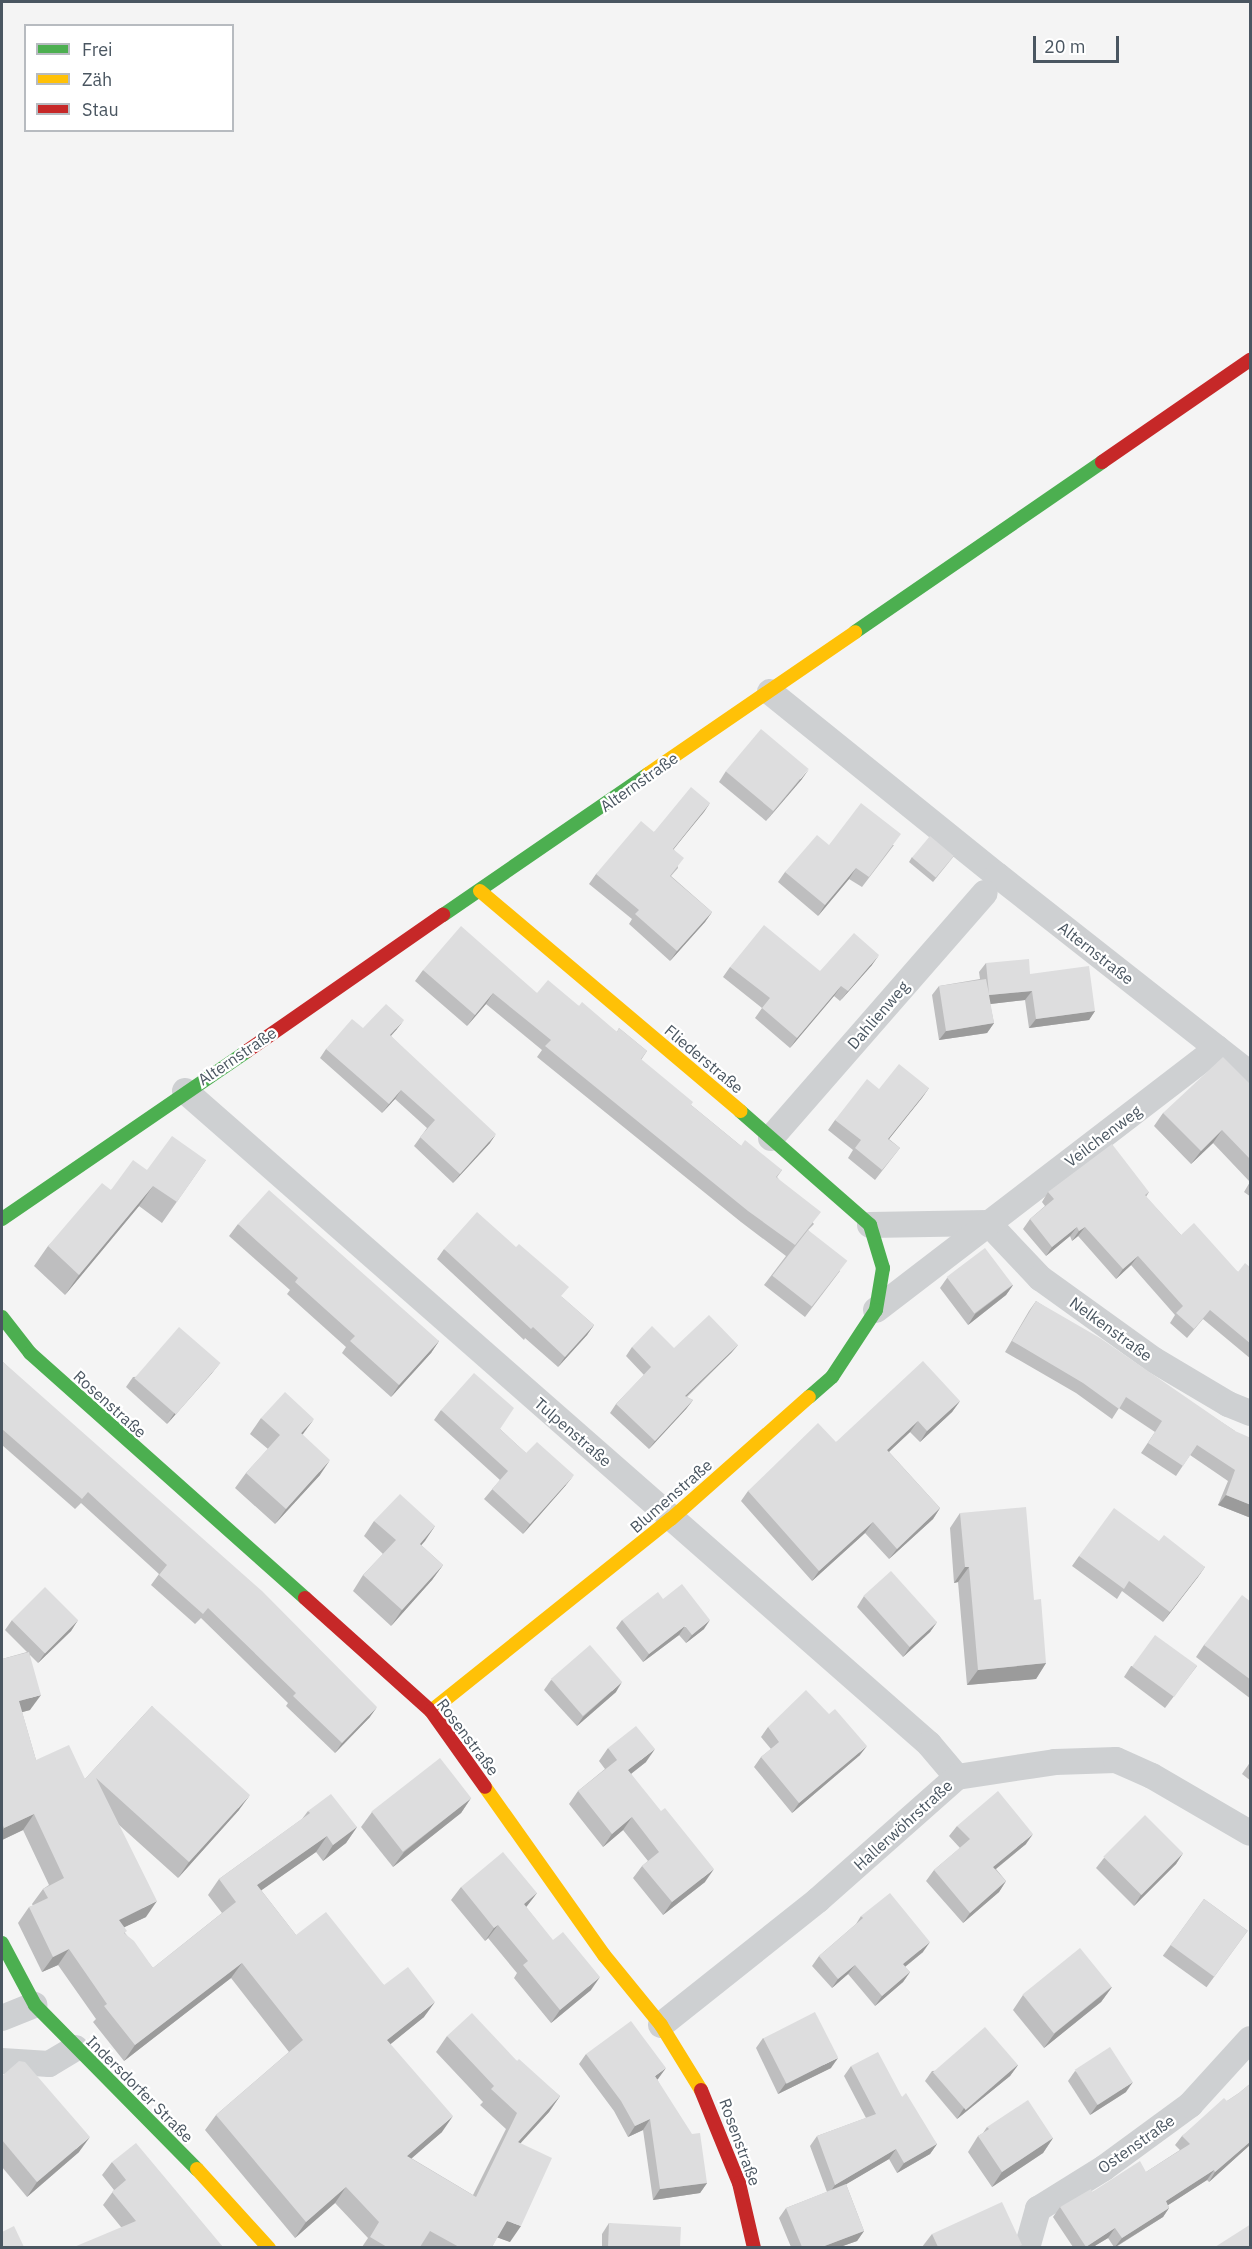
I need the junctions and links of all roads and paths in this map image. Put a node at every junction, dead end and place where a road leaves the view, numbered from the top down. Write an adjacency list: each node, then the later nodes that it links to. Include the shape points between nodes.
1 (1251, 360): 2 (street)
2 (770, 692): 3 (street, Alternstraße); 5 (street, Alternstraße)
3 (480, 891): 7 (street, Alternstraße); 8 (street, Fliederstraße)
4 (984, 893): 8 (street, Dahlienweg)
5 (1217, 1048): 6 (street, Alternstraße); 10 (street, Veilchenweg)
6 (1251, 1074)
7 (185, 1091): 9 (street, Alternstraße); 15 (street, Tulpenstraße)
8 (771, 1137): 11 (street, Fliederstraße)
9 (2, 1219)
10 (988, 1222): 11 (street); 12 (street, Veilchenweg); 14 (street, Nelkenstraße, via 1050,1285 1154,1360 1228,1404)
11 (870, 1225): 12 (street, Blumenstraße, via 883,1268)
12 (876, 1311): 15 (street, Blumenstraße, via 832,1377)
13 (2, 1317): 16 (street, Rosenstraße, via 47,1369)
14 (1251, 1413)
15 (671, 1519): 16 (street, Blumenstraße); 17 (street, Tulpenstraße, via 929,1744)
16 (431, 1711): 22 (street, Rosenstraße, via 604,1955)
17 (957, 1777): 18 (street, Hallerwöhrstraße, via 1055,1761 1116,1760 1152,1776); 22 (street, Hallerwöhrstraße, via 818,1900)
18 (1251, 1833)
19 (2, 1943): 20 (street, Indersdorfer Straße)
20 (35, 2005): 21 (street); 24 (street, Indersdorfer Straße)
21 (2, 2018)
22 (661, 2025): 27 (street, Rosenstraße, via 706,2098 740,2183)
23 (1251, 2039): 28 (street, Ostenstraße, via 1190,2106 1104,2168 1038,2209)
24 (76, 2048): 25 (street, via 49,2064); 26 (street, Indersdorfer Straße)
25 (2, 2061)
26 (269, 2247)
27 (754, 2247)
28 (1027, 2247)

